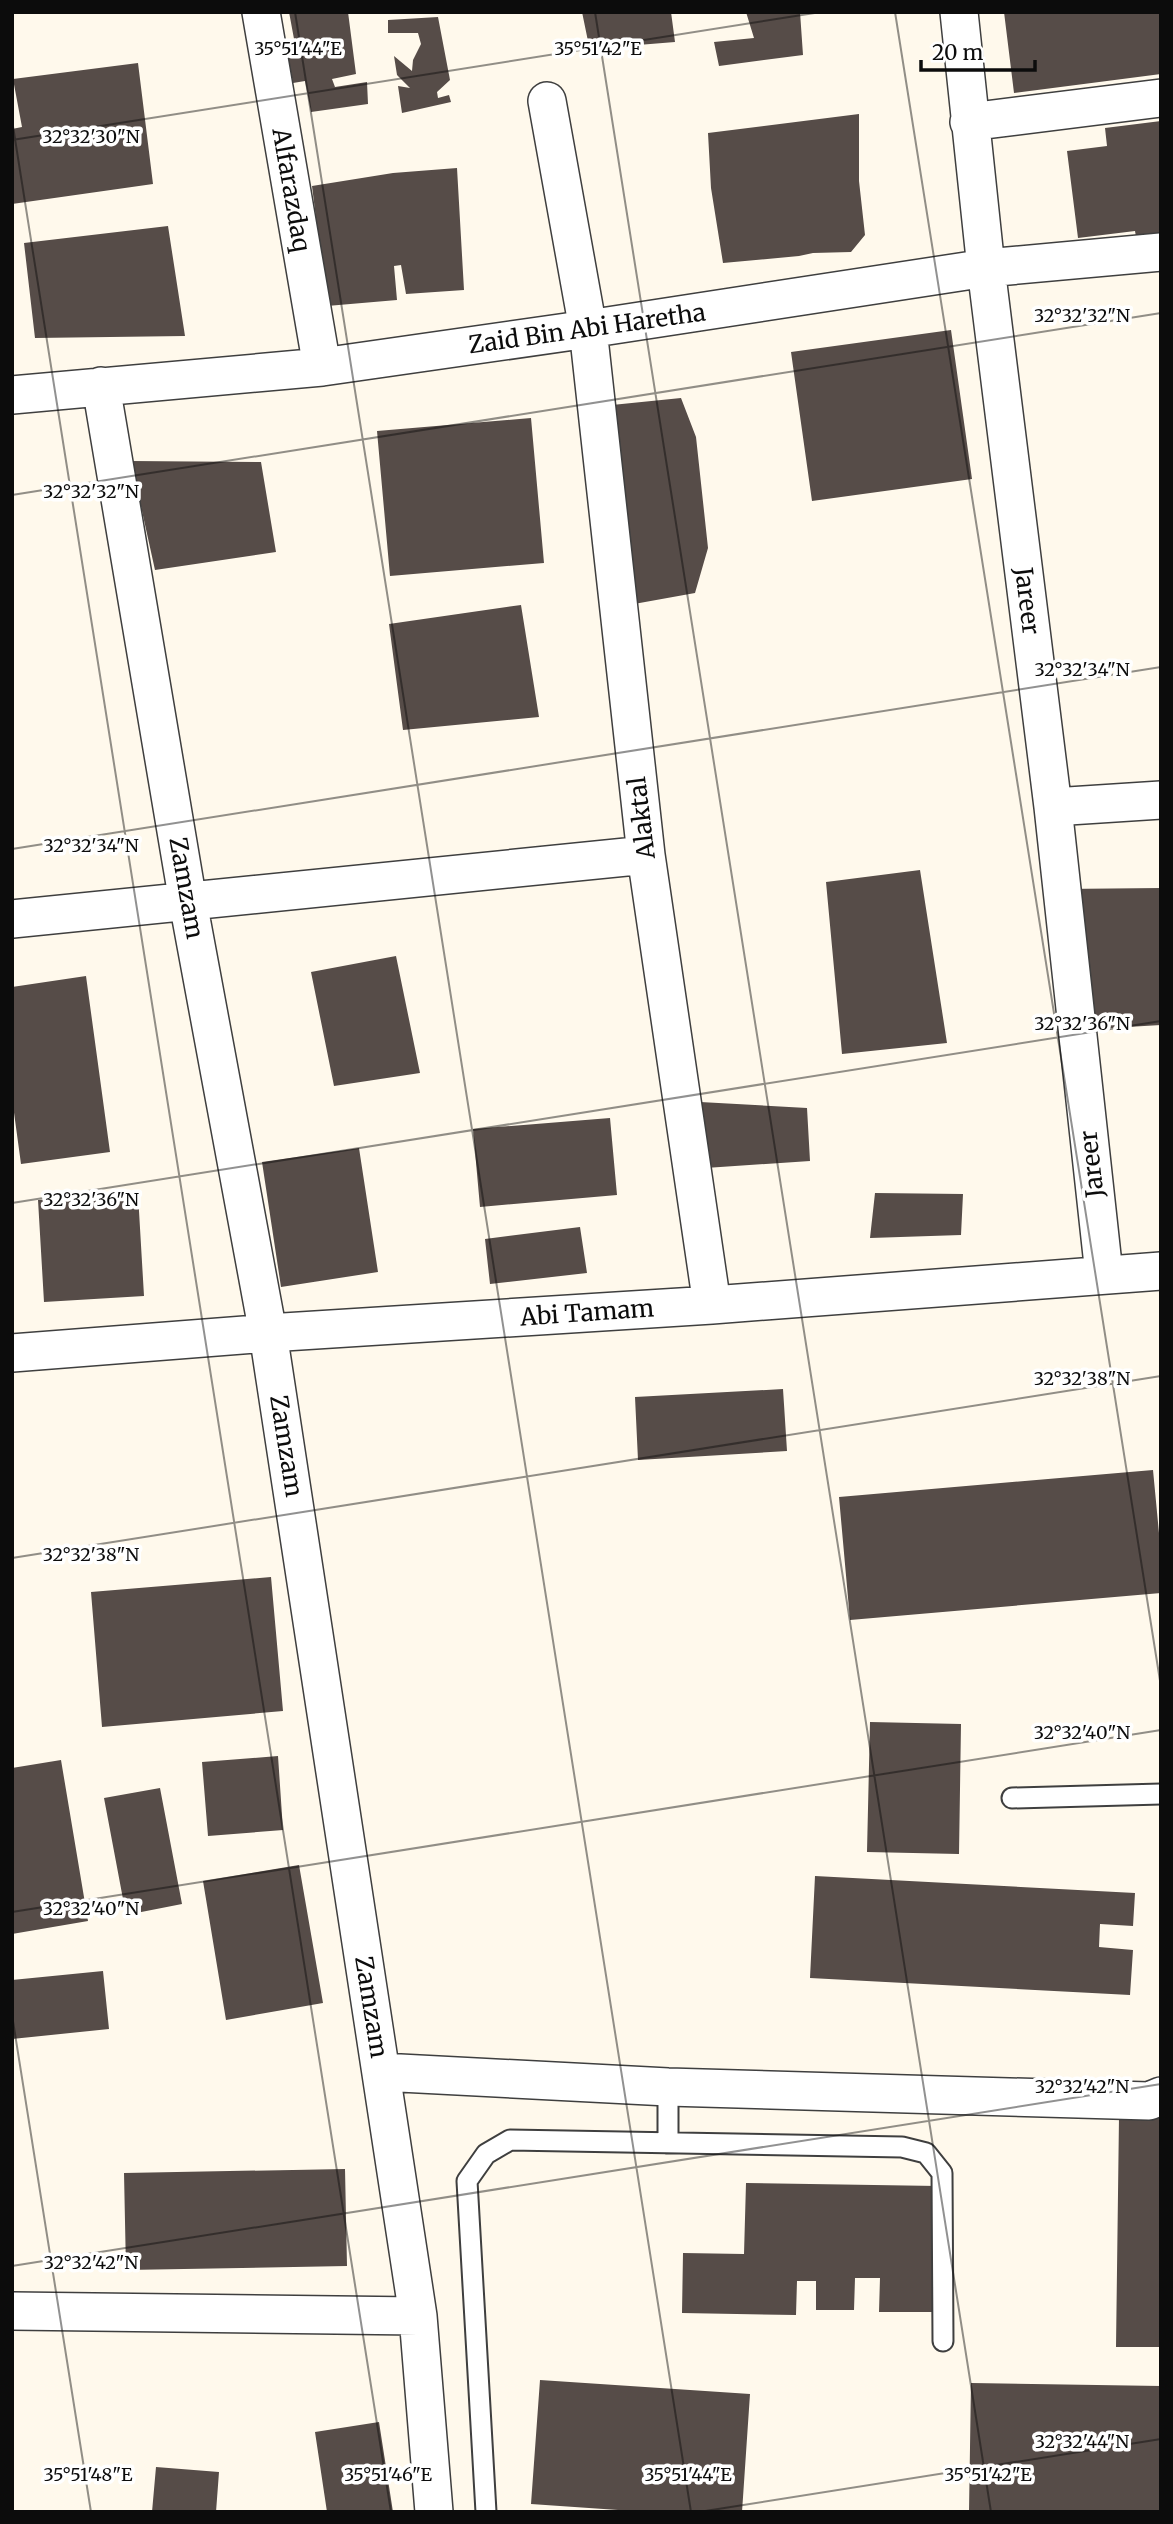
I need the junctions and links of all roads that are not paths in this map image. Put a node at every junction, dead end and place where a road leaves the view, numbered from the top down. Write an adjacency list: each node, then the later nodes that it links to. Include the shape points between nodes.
1 (261, 12): 9 (street, Alfarazdaq)
2 (958, 12): 5 (street, Jareer)
3 (1161, 98): 5 (street)
4 (547, 101): 8 (street, Alaktal)
5 (969, 122): 7 (street, Jareer)
6 (1161, 252): 7 (street, Zaid Bin Abi Haretha)
7 (986, 268): 8 (street, Zaid Bin Abi Haretha); 13 (street, Jareer)
8 (588, 329): 9 (street, Zaid Bin Abi Haretha); 14 (street, Alaktal)
9 (322, 367): 10 (street, Zaid Bin Abi Haretha)
10 (101, 386): 11 (street, Zaid Bin Abi Haretha); 15 (street, Zamzam)
11 (12, 395)
12 (1161, 800): 13 (street)
13 (1053, 807): 18 (street, Jareer)
14 (646, 855): 15 (street); 19 (street, Alaktal)
15 (188, 902): 16 (street); 20 (street, Zamzam)
16 (12, 919)
17 (1161, 1270): 18 (street, Abi Tamam)
18 (1104, 1274): 19 (street, Abi Tamam)
19 (712, 1305): 20 (street, Abi Tamam)
20 (268, 1333): 21 (street, Abi Tamam); 24 (street, Zamzam)
21 (12, 1353)
22 (1161, 1794): 23 (lane)
23 (1012, 1798)
24 (381, 2072): 25 (street); 29 (street, Zamzam)
25 (668, 2087): 26 (street, via 1149,2101); 27 (lane)
26 (1161, 2096)
27 (668, 2143): 30 (lane, via 902,2147 926,2153 942,2173); 32 (lane, via 510,2140 486,2154 467,2181)
28 (12, 2311): 29 (street)
29 (418, 2316): 31 (street, Zamzam)
30 (943, 2341)
31 (435, 2512)
32 (486, 2512)

